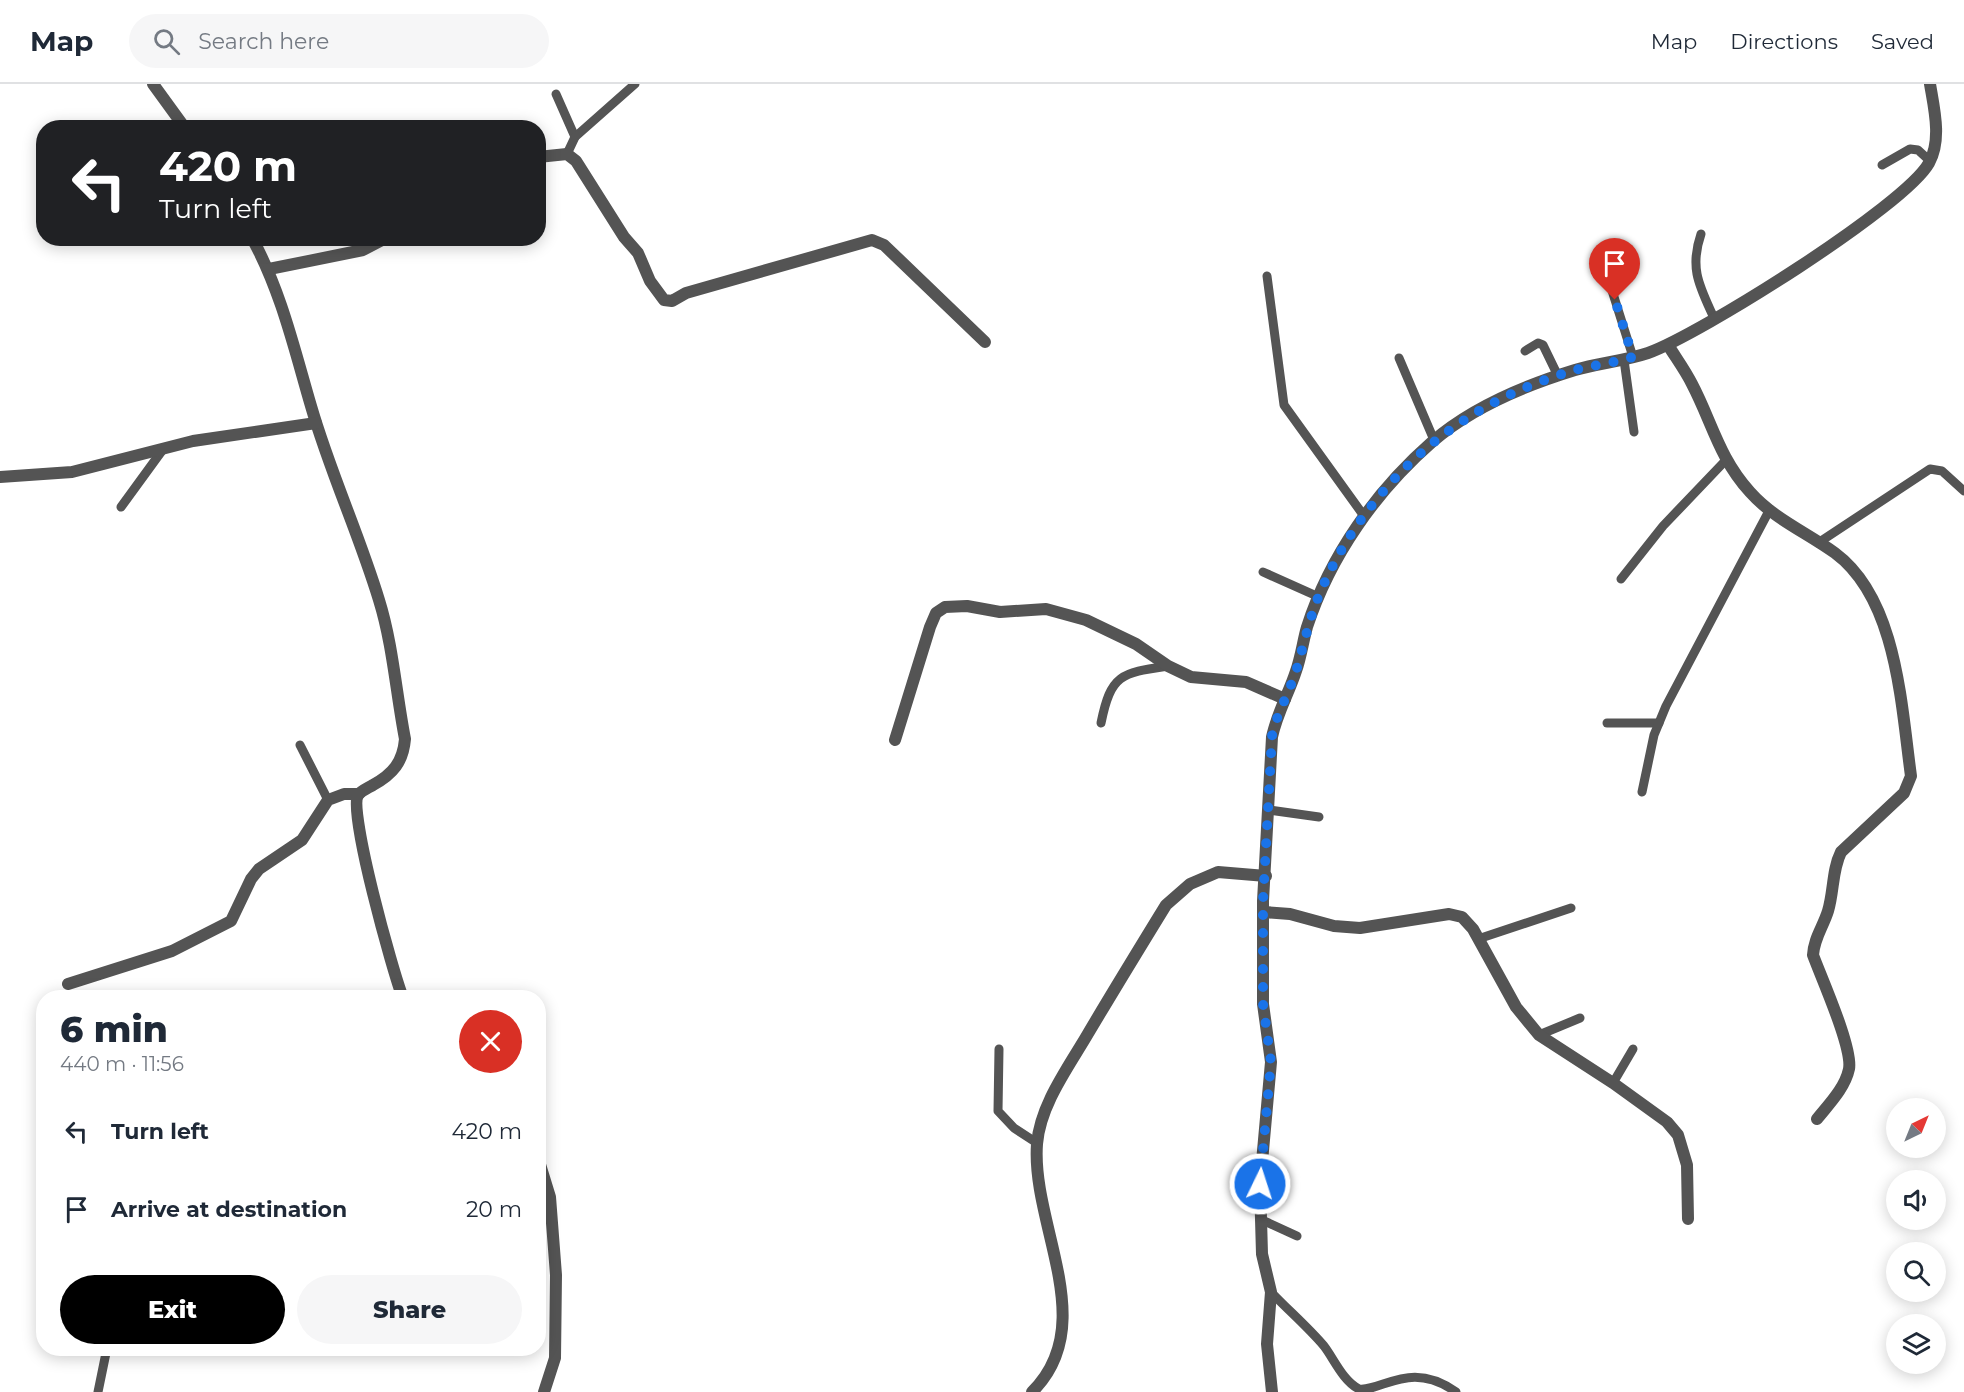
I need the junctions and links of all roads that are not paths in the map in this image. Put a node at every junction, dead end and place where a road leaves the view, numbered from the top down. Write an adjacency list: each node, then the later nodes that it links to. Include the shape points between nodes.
1 (153, 84): 5 (street)
2 (634, 84): 6 (lane)
3 (1930, 84): 9 (street, via 1935,118 1935,144)
4 (556, 94): 6 (lane)
5 (179, 120)
6 (575, 137): 7 (lane)
7 (567, 154): 8 (street); 18 (street, via 576,161 638,253 650,281 664,300 672,301 872,240 884,245)
8 (546, 156)
9 (1930, 161): 10 (lane, via 1911,148); 17 (street, via 1907,189 1864,221)
10 (1882, 165)
11 (1701, 234): 17 (lane, via 1694,267)
12 (256, 246): 14 (street)
13 (371, 246): 14 (street)
14 (268, 269): 24 (street, via 294,342)
15 (1267, 276): 33 (lane, via 1284,405)
16 (1609, 281): 22 (lane)
17 (1714, 318): 19 (street)
18 (985, 342)
19 (1668, 345): 22 (street); 28 (street, via 1692,383)
20 (1525, 351): 23 (lane, via 1543,345)
21 (1399, 358): 26 (lane)
22 (1629, 359): 23 (street); 25 (lane)
23 (1558, 376): 26 (street, via 1495,402)
24 (316, 423): 27 (street); 46 (street, via 380,602 405,739 398,766)
25 (1634, 432)
26 (1434, 440): 33 (street)
27 (164, 448): 29 (street, via 72,472); 31 (lane)
28 (1726, 459): 32 (street, via 1750,492); 36 (lane, via 1663,526)
29 (0, 477)
30 (1964, 491): 34 (lane, via 1942,471 1930,469)
31 (121, 507)
32 (1770, 509): 34 (street); 42 (lane)
33 (1364, 516): 37 (street, via 1344,545)
34 (1818, 543): 61 (street, via 1836,554 1862,580 1880,610 1890,643 1911,776 1904,793 1841,852 1827,912 1814,944 1813,955 1844,1037 1850,1067 1843,1084)
35 (1263, 573): 37 (lane)
36 (1621, 579)
37 (1319, 597): 39 (street)
38 (1167, 666): 39 (street, via 1191,677 1246,682); 40 (lane, via 1132,671 1119,679 1107,694); 43 (street, via 1136,644 1086,620 1046,609 1000,612 945,607 936,613 930,627)
39 (1285, 699): 48 (street, via 1272,736)
40 (1101, 723)
41 (1607, 723): 42 (lane)
42 (1659, 723): 45 (lane)
43 (895, 740)
44 (300, 746): 47 (lane)
45 (1642, 792)
46 (359, 794): 47 (street); 55 (street, via 355,803 357,823)
47 (328, 800): 54 (street, via 302,840 259,869 231,921 172,951)
48 (1269, 810): 49 (lane); 50 (street)
49 (1319, 817)
50 (1266, 876): 52 (street); 62 (street, via 1218,872 1190,884 1166,905 1064,1075 1047,1109)
51 (1571, 908): 53 (lane)
52 (1264, 912): 53 (street, via 1360,928 1449,914 1462,917); 64 (street, via 1263,1004 1271,1062 1269,1109 1260,1165)
53 (1478, 939): 57 (street, via 1516,1007)
54 (68, 984)
55 (400, 990)
56 (1580, 1018): 57 (lane)
57 (1539, 1035): 60 (street)
58 (1633, 1049): 60 (lane)
59 (999, 1050): 62 (lane, via 998,1111)
60 (1613, 1083): 65 (street, via 1667,1122 1678,1135 1687,1166)
61 (1817, 1119)
62 (1037, 1143): 71 (street, via 1038,1175 1064,1313 1061,1345 1042,1382)
63 (546, 1184): 70 (street, via 556,1275 555,1358)
64 (1260, 1219): 66 (lane); 67 (street, via 1262,1254)
65 (1688, 1219)
66 (1297, 1236)
67 (1271, 1292): 72 (street, via 1267,1344); 73 (lane, via 1360,1390 1416,1378 1432,1379)
68 (105, 1356): 69 (lane)
69 (98, 1392)
70 (544, 1392)
71 (1032, 1392)
72 (1272, 1392)
73 (1456, 1392)

